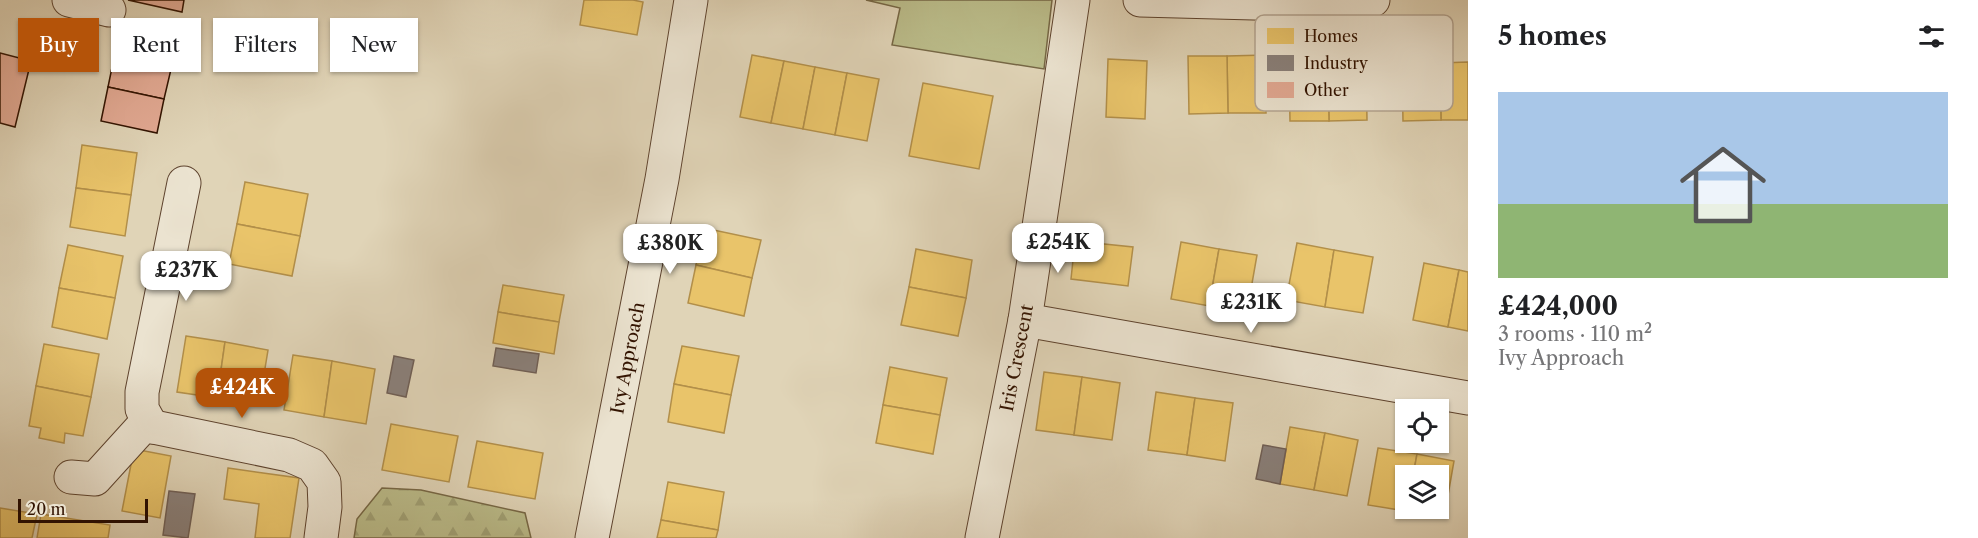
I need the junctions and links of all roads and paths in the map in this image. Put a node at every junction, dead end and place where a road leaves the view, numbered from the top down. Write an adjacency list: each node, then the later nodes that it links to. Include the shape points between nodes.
1 (69, 0): 6 (street)
2 (691, 0): 13 (street, Ivy Approach, via 658,200)
3 (1073, 0): 8 (street, Iris Crescent)
4 (1140, 0): 5 (street, via 1331,5)
5 (1373, 0)
6 (109, 10)
7 (184, 183): 10 (street, via 142,392 142,409)
8 (1025, 320): 9 (street); 14 (street, Iris Crescent)
9 (1468, 398)
10 (152, 427): 11 (street, via 144,425 95,479); 12 (street, via 289,454 312,465 324,482)
11 (71, 477)
12 (321, 538)
13 (592, 538)
14 (982, 538)

